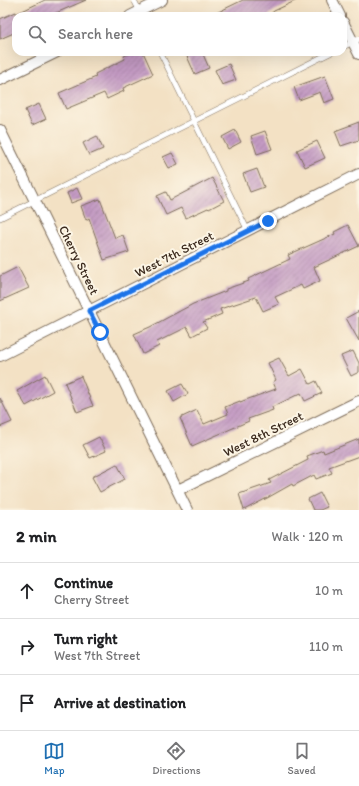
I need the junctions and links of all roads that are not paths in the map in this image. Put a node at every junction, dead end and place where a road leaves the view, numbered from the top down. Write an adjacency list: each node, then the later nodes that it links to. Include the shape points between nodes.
1 (134, 0): 4 (lane)
2 (162, 0): 5 (street)
3 (332, 0): 6 (street)
4 (140, 12)
5 (144, 12)
6 (338, 12)
7 (347, 28): 8 (street)
8 (356, 40): 9 (street)
9 (359, 54)
10 (50, 56): 13 (street)
11 (162, 56): 14 (lane)
12 (324, 56): 14 (lane)
13 (0, 80)
14 (194, 121): 17 (lane); 19 (lane)
15 (0, 130): 17 (street, Cherry Street)
16 (359, 174): 19 (street, West 7th Street)
17 (35, 201): 18 (lane); 20 (street, Cherry Street)
18 (0, 218)
19 (248, 231): 20 (street, West 7th Street)
20 (89, 311): 21 (street, West 7th Street); 23 (street, Cherry Street)
21 (0, 356)
22 (359, 401): 23 (street, West 8th Street)
23 (178, 490): 24 (street, Cherry Street)
24 (187, 510)

